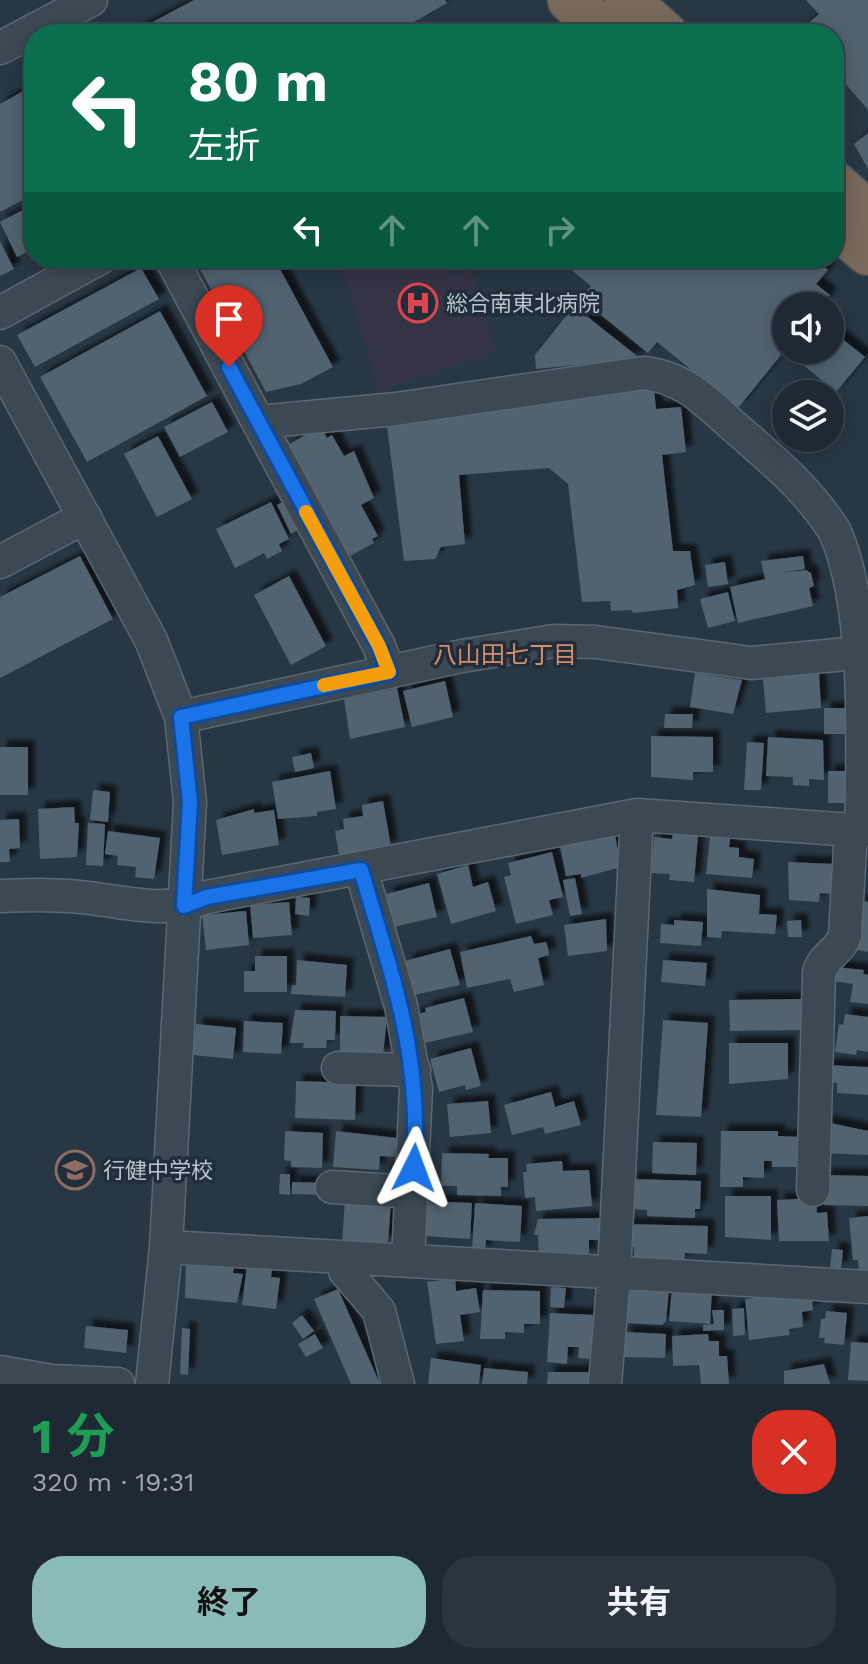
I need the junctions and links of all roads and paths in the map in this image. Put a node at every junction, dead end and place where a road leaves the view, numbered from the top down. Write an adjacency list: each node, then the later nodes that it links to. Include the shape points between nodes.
1 (91, 0): 4 (street)
2 (570, 0): 5 (highway)
3 (627, 0): 6 (highway)
4 (46, 24)
5 (596, 24)
6 (654, 24)
7 (24, 35): 8 (street)
8 (0, 48)
9 (854, 208): 10 (highway)
10 (868, 253)
11 (82, 268): 13 (street)
12 (176, 268): 15 (street)
13 (0, 313)
14 (0, 362): 16 (street)
15 (258, 422): 18 (street, via 396,409 644,373 672,377 785,470 824,515 844,548 856,586); 19 (street)
16 (85, 517): 17 (street); 20 (street, via 151,640)
17 (0, 562)
18 (866, 652): 19 (street, via 751,663 554,641); 22 (street)
19 (389, 672): 20 (street)
20 (181, 717): 25 (street, via 190,802)
21 (637, 815): 22 (street); 23 (street); 34 (street)
22 (860, 831): 29 (street, via 845,935 819,972)
23 (361, 870): 25 (street, via 207,897); 27 (street)
24 (0, 896): 25 (street, via 88,898 151,909)
25 (184, 906): 31 (street)
26 (338, 1068): 27 (street)
27 (414, 1070): 30 (street)
28 (332, 1187): 30 (street)
29 (813, 1190)
30 (413, 1192): 33 (street)
31 (166, 1247): 32 (street); 39 (street)
32 (342, 1257): 33 (street); 40 (street, via 345,1271 379,1311)
33 (408, 1261): 34 (street)
34 (614, 1273): 35 (street); 41 (street)
35 (868, 1287)
36 (0, 1372): 37 (street)
37 (35, 1381): 38 (street)
38 (118, 1384)
39 (152, 1384)
40 (398, 1384)
41 (605, 1384)

